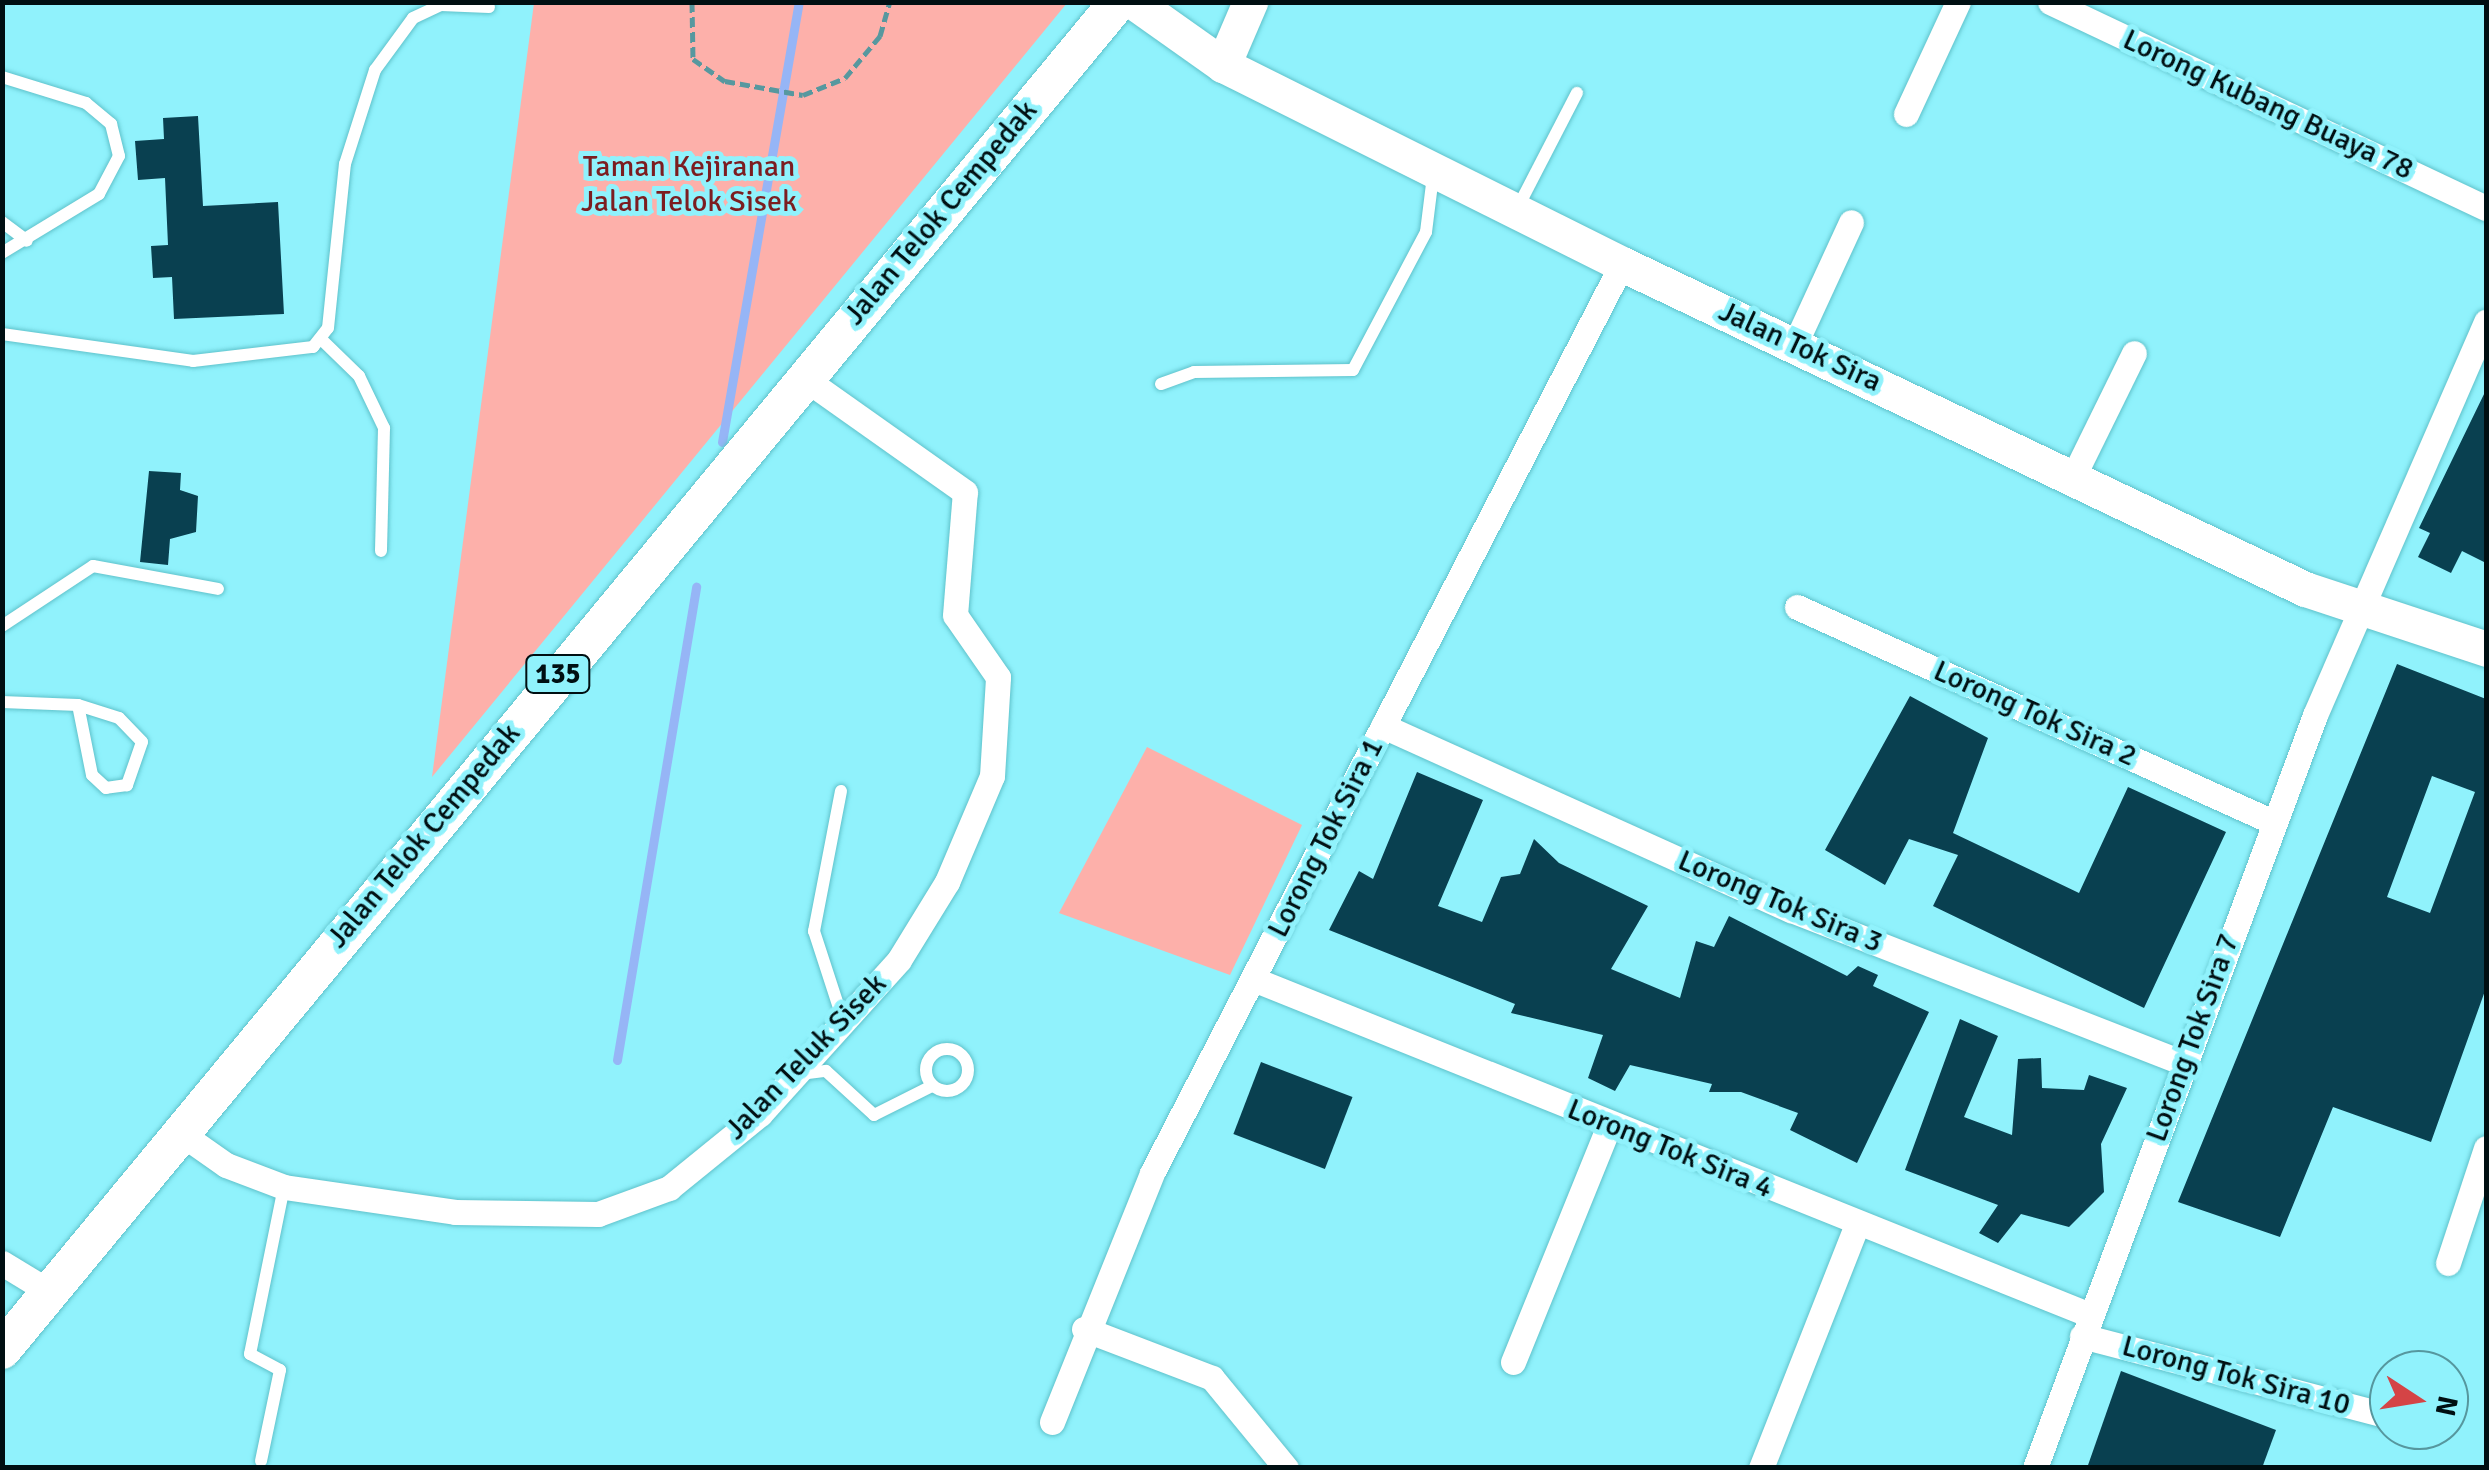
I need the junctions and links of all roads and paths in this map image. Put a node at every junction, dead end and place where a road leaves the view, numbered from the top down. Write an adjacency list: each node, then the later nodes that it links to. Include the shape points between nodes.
1 (692, 2): 2 (path, via 693,59 724,81 803,95 846,78 880,36)
2 (890, 2)
3 (1118, 2): 26 (main road, Jalan Telok Cempedak / 135)
4 (1134, 2): 9 (street, Jalan Tok Sira)
5 (1250, 2): 9 (street)
6 (1958, 2): 12 (street)
7 (2050, 2): 14 (street, Lorong Kubang Buaya 78)
8 (489, 8): 23 (lane, via 441,5 413,18 375,70 345,164)
9 (1223, 65): 13 (street, Jalan Tok Sira)
10 (2, 78): 18 (lane, via 86,103 117,139 110,184)
11 (1577, 93): 15 (lane)
12 (1906, 114)
13 (1433, 173): 15 (street, Jalan Tok Sira); 27 (lane, via 1426,232 1353,370 1194,372)
14 (2486, 208)
15 (1515, 213): 20 (street, Jalan Tok Sira)
16 (2, 222): 18 (lane)
17 (1851, 222): 24 (street)
18 (27, 241): 19 (lane)
19 (2, 253)
20 (1622, 264): 24 (street, Jalan Tok Sira); 37 (street, Lorong Tok Sira 1)
21 (2486, 322): 32 (street, Lorong Tok Sira 7)
22 (2, 334): 23 (lane, via 193,361 299,352)
23 (322, 340): 29 (lane, via 359,376 384,428)
24 (1795, 344): 28 (street, Jalan Tok Sira)
25 (2134, 353): 28 (street)
26 (804, 378): 41 (street, Jalan Teluk Sisek, via 966,492 969,526 953,602 998,677 992,776 924,922); 46 (main road, Jalan Telok Cempedak / 135)
27 (1160, 384)
28 (2073, 477): 32 (street, Jalan Tok Sira)
29 (381, 551)
30 (218, 589): 33 (lane, via 93,566)
31 (1797, 607): 39 (street, Lorong Tok Sira 2)
32 (2357, 611): 34 (street, Jalan Tok Sira); 39 (street, Lorong Tok Sira 7)
33 (2, 626)
34 (2486, 649)
35 (2, 702): 36 (lane)
36 (78, 706): 36 (lane, via 92,776 106,788 127,785 142,742 119,718)
37 (1383, 726): 40 (street, Lorong Tok Sira 1); 42 (street, Lorong Tok Sira 3, via 1791,910)
38 (842, 791): 41 (lane, via 814,931)
39 (2274, 822): 42 (street, Lorong Tok Sira 7)
40 (1253, 980): 45 (street, Lorong Tok Sira 4); 54 (street, Lorong Tok Sira 1)
41 (844, 1022): 43 (street, Jalan Teluk Sisek)
42 (2183, 1063): 53 (street, Lorong Tok Sira 7)
43 (798, 1075): 44 (lane, via 826,1071 874,1115); 48 (street, Jalan Teluk Sisek, via 669,1188 598,1214 455,1212)
44 (932, 1086)
45 (1610, 1125): 49 (street, Lorong Tok Sira 4); 56 (street)
46 (179, 1132): 48 (street, Jalan Teluk Sisek, via 226,1165); 52 (main road, Jalan Telok Cempedak / 135)
47 (2486, 1148): 50 (street)
48 (284, 1187): 59 (lane, via 250,1354 280,1370)
49 (1858, 1224): 53 (street, Lorong Tok Sira 4); 61 (street)
50 (2448, 1263)
51 (2, 1264): 52 (street)
52 (48, 1291): 55 (main road, Jalan Telok Cempedak / 135)
53 (2086, 1326): 57 (street, Lorong Tok Sira 10); 62 (street, Lorong Tok Sira 7)
54 (1084, 1329): 58 (street, Lorong Tok Sira 1); 60 (street, via 1212,1378)
55 (2, 1350)
56 (1513, 1362)
57 (2369, 1410)
58 (1052, 1422)
59 (261, 1461)
60 (1286, 1468)
61 (1761, 1468)
62 (2035, 1468)

